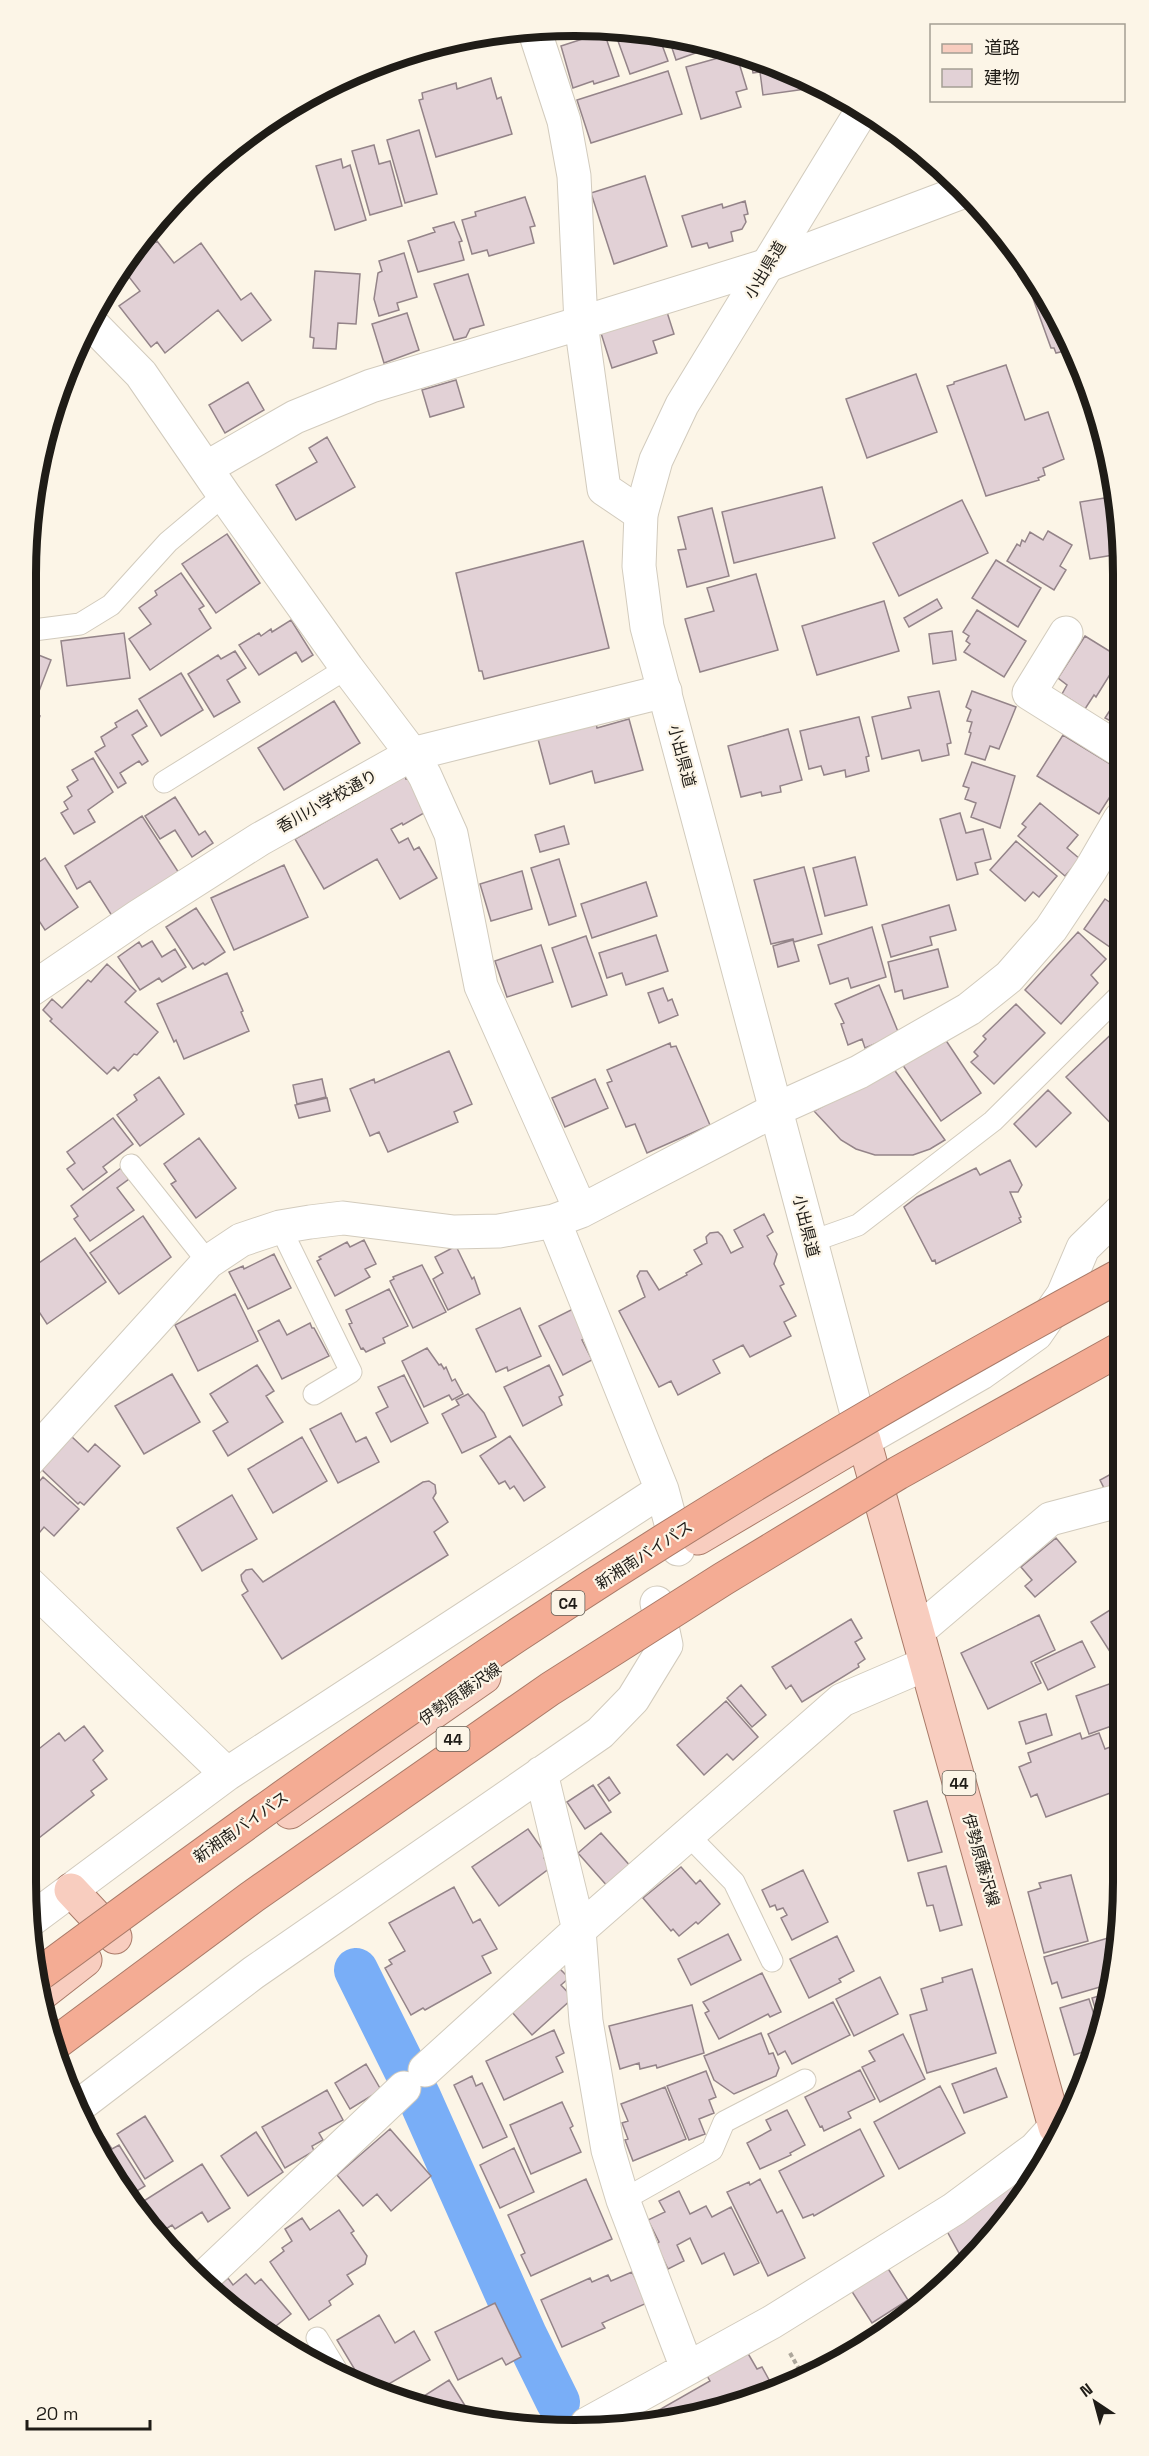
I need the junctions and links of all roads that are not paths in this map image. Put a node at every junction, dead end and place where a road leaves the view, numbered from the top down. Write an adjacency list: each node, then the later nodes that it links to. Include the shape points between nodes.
1 (536, 37): 5 (street, via 564,121 574,176)
2 (858, 117): 4 (street, 小出県道)
3 (955, 194): 4 (street)
4 (768, 265): 5 (street); 9 (street, 小出県道, via 682,405 656,460)
5 (581, 324): 7 (street, via 371,386 295,417); 9 (street, via 604,489)
6 (96, 328): 7 (street, via 141,374)
7 (206, 468): 8 (street)
8 (224, 495): 10 (lane, via 168,542 111,605 80,624); 12 (street)
9 (641, 514): 13 (street, 小出県道, via 639,566 647,627)
10 (36, 630)
11 (1066, 633): 14 (street, via 1029,693)
12 (347, 668): 15 (street); 16 (lane)
13 (664, 691): 15 (street, 香川小学校通り); 20 (street, 小出県道)
14 (1113, 746)
15 (412, 754): 18 (street, 香川小学校通り, via 260,839); 22 (street, via 451,834 481,986)
16 (164, 782)
17 (1113, 831): 20 (street, via 1050,929 1009,977 969,1009 859,1072)
18 (36, 986)
19 (1113, 1002): 25 (lane, via 993,1121 858,1225)
20 (777, 1109): 22 (street); 25 (street, 小出県道)
21 (131, 1165): 26 (lane)
22 (568, 1216): 24 (street, via 499,1231 454,1232 343,1218); 34 (street)
23 (1113, 1219): 31 (street, via 1083,1248 1063,1295 1036,1334 981,1373)
24 (280, 1227): 26 (street, via 241,1240); 30 (lane, via 351,1372)
25 (810, 1242): 31 (street, 小出県道)
26 (208, 1262): 32 (street)
27 (1113, 1279): 49 (highway, 新湘南バイパス / C4, bridge, via 867,1416 516,1636 212,1846)
28 (1113, 1340): 33 (street)
29 (1113, 1353): 52 (highway, bridge, via 898,1473 550,1689 252,1897)
30 (314, 1394)
31 (864, 1440): 33 (main road, 伊勢原藤沢線 / 44); 36 (main road, 伊勢原藤沢線 / 44)
32 (36, 1452)
33 (873, 1473): 38 (main road, 伊勢原藤沢線 / 44); 39 (main road, 伊勢原藤沢線 / 44)
34 (662, 1490): 36 (street); 42 (street)
35 (1113, 1502): 39 (street, via 1050,1520)
36 (678, 1549): 47 (main road, 伊勢原藤沢線 / 44, via 524,1649)
37 (36, 1591): 42 (street)
38 (657, 1603): 41 (street, via 666,1645 633,1699 600,1733); 51 (main road, 伊勢原藤沢線 / 44, via 512,1697)
39 (918, 1631): 40 (main road, 伊勢原藤沢線 / 44)
40 (926, 1664): 43 (street, via 842,1700); 55 (main road, 伊勢原藤沢線 / 44)
41 (541, 1773): 46 (street); 54 (street, via 253,1973)
42 (227, 1774): 44 (street)
43 (688, 1835): 46 (street); 48 (lane, via 734,1882)
44 (71, 1890): 45 (street); 47 (main road)
45 (37, 1915)
46 (579, 1930): 57 (street, via 586,2021 608,2150); 58 (street)
47 (116, 1937): 50 (main road, 伊勢原藤沢線 / 44)
48 (772, 1961)
49 (44, 1971)
50 (47, 1990)
51 (55, 2025)
52 (60, 2039)
53 (806, 2080): 57 (lane, via 724,2122 712,2150)
54 (84, 2102)
55 (1058, 2118)
56 (1050, 2134): 61 (street, via 954,2209 772,2322)
57 (623, 2200): 61 (street)
58 (207, 2274)
59 (317, 2338): 60 (lane)
60 (331, 2362)
61 (687, 2368): 62 (street)
62 (595, 2419)

